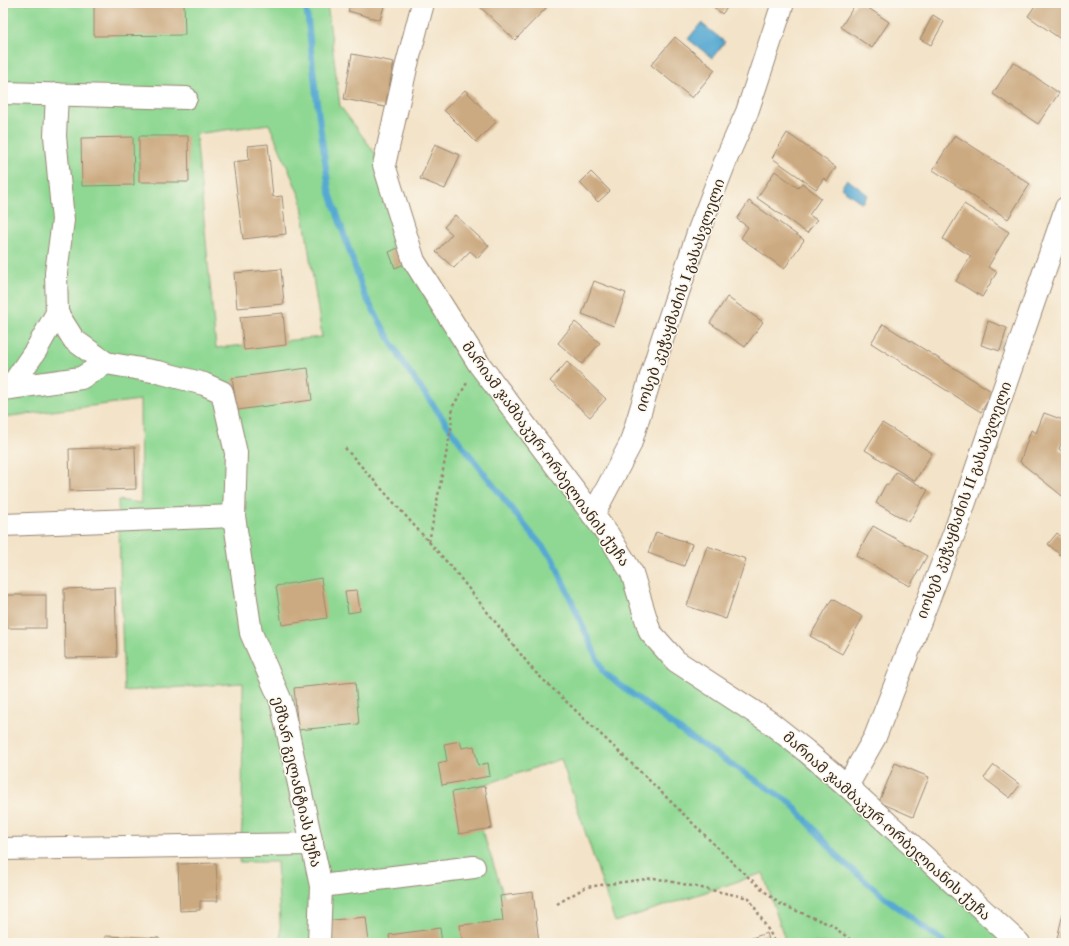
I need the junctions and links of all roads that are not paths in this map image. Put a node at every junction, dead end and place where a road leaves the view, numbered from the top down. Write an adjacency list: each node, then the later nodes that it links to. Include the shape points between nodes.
1 (423, 3): 10 (street, მარიამ ჯამბაკურ-ორბელიანის ქუჩა, via 384,164 414,261 479,364)
2 (784, 3): 10 (street, იოსებ კეჭაყმაძის I გასასვლელი, via 747,112 699,230 630,445)
3 (3, 93): 4 (street)
4 (57, 94): 5 (street); 7 (street, via 55,136 63,220 56,273)
5 (186, 98)
6 (1066, 208): 13 (street, იოსებ კეჭაყმაძის II გასასვლელი, via 955,531 875,737)
7 (57, 313): 8 (street, ემზარ გელანტიას ქუჩა, via 74,340); 9 (street, via 36,350)
8 (106, 363): 9 (street, via 81,378); 11 (street, ემზარ გელანტიას ქუჩა, via 158,372 204,384 222,392 236,453)
9 (6, 388)
10 (593, 515): 13 (street, მარიამ ჯამბაკურ-ორბელიანის ქუჩა, via 632,573 650,632 676,661 768,721)
11 (234, 516): 12 (street); 14 (street, ემზარ გელანტიას ქუჩა, via 251,633 281,701)
12 (3, 525)
13 (847, 786): 19 (street, მარიამ ჯამბაკურ-ორბელიანის ქუჩა)
14 (312, 844): 15 (street); 17 (street, ემზარ გელანტიას ქუჩა)
15 (3, 849)
16 (474, 867): 17 (street)
17 (321, 886): 18 (street, ემზარ გელანტიას ქუჩა)
18 (319, 943)
19 (1019, 943)

